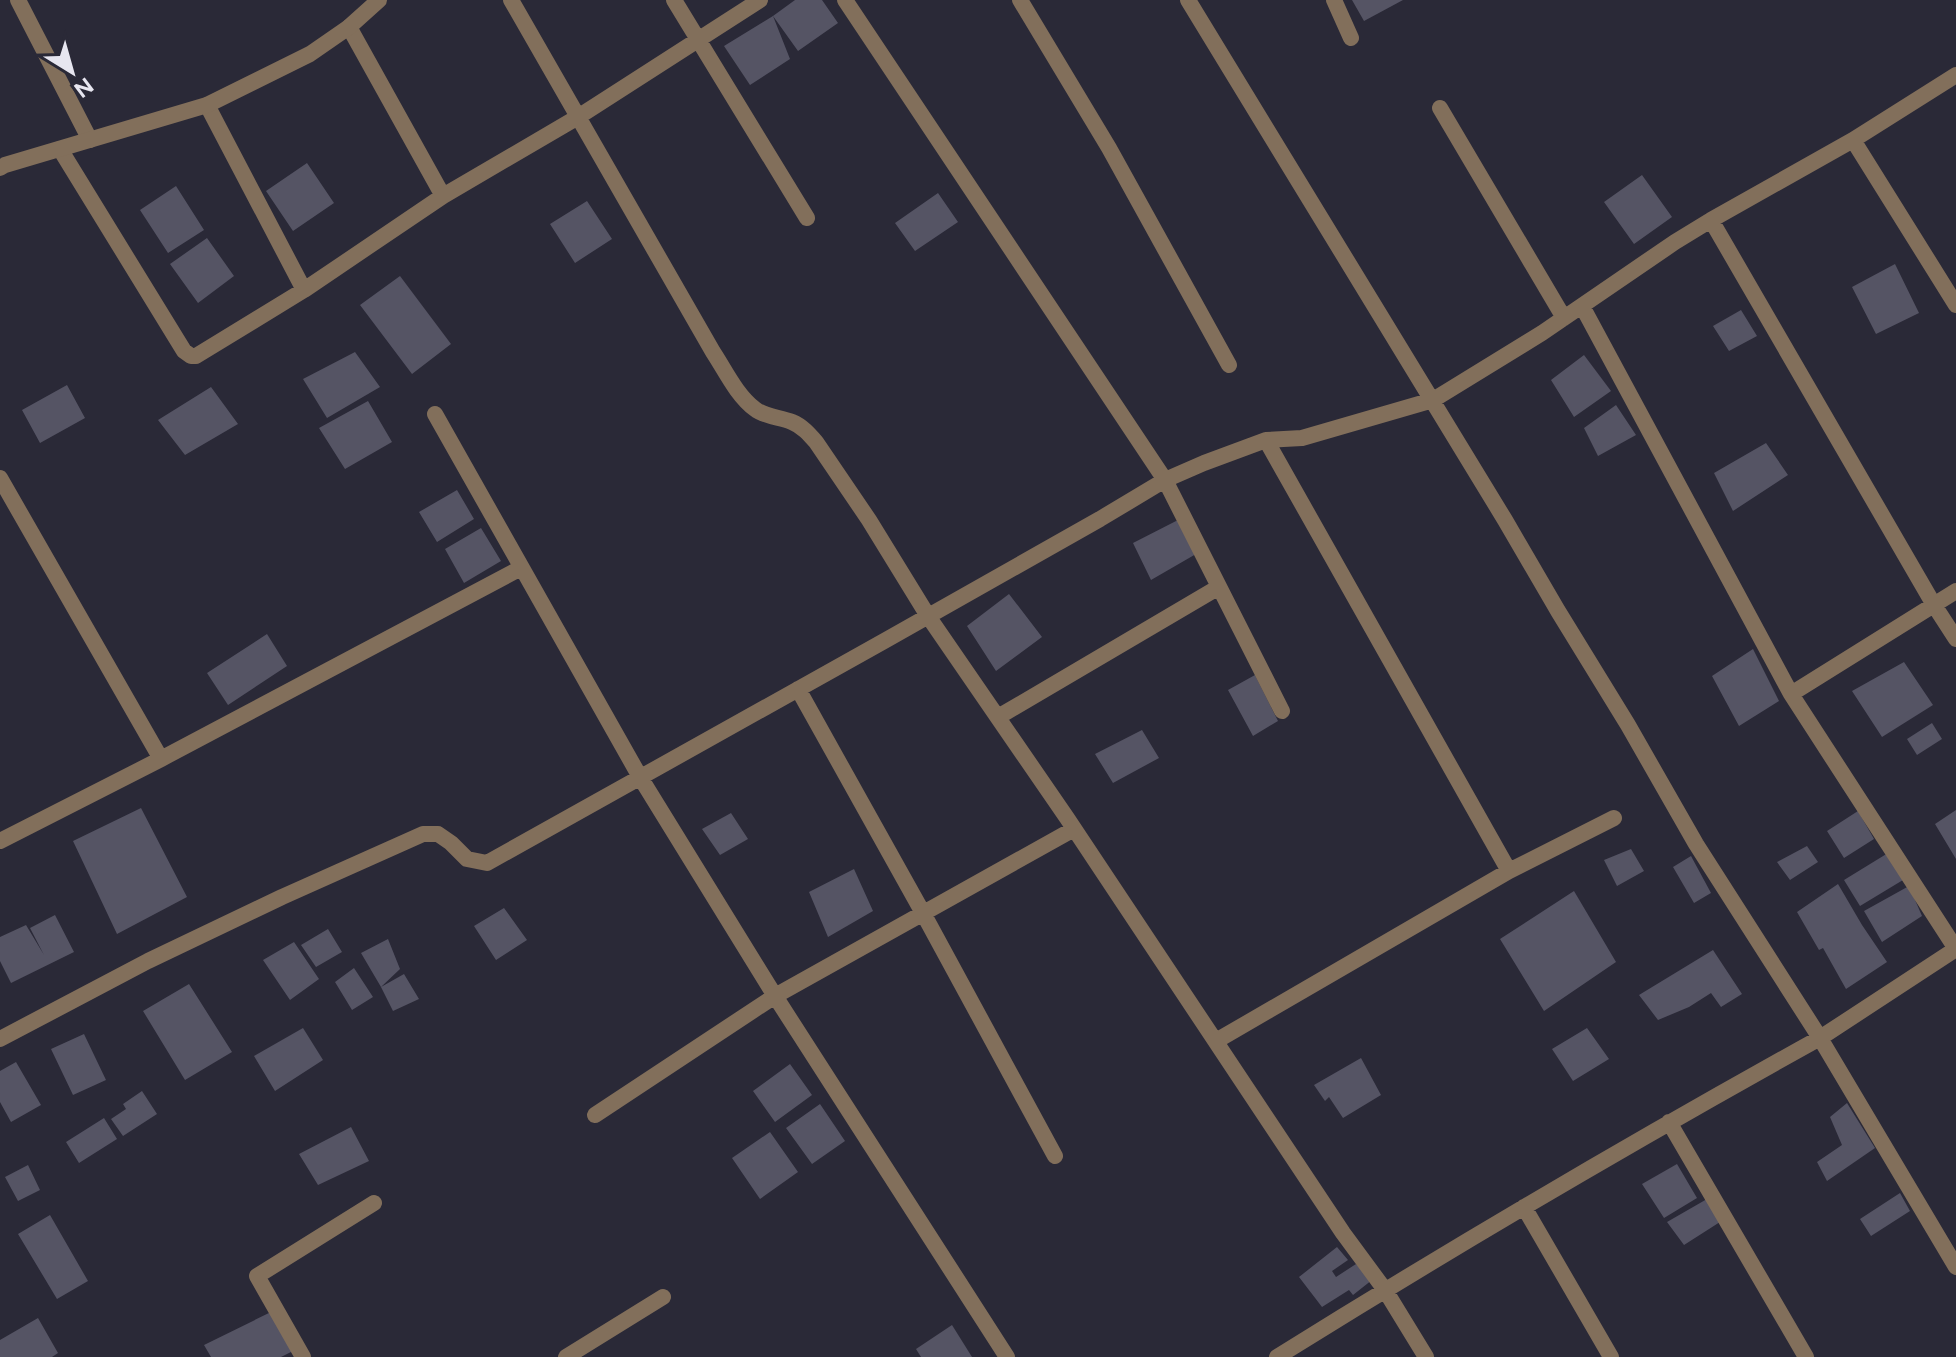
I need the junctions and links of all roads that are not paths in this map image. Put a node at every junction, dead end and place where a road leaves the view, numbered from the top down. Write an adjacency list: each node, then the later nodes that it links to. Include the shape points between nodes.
1 (18, 0): 17 (street)
2 (379, 0): 10 (street)
3 (511, 0): 16 (street)
4 (674, 0): 12 (street)
5 (760, 0): 12 (street)
6 (845, 0): 33 (street)
7 (1020, 0): 28 (street)
8 (1188, 0): 29 (street)
9 (1334, 0): 11 (street)
10 (349, 27): 14 (street, via 310,54); 21 (street)
11 (1351, 38)
12 (699, 39): 16 (street); 22 (street)
13 (1956, 75): 18 (street)
14 (207, 105): 17 (street); 24 (street)
15 (1440, 108): 27 (street)
16 (578, 117): 21 (street); 38 (street, via 742,395 755,410 806,430)
17 (90, 140): 19 (street)
18 (1853, 140): 23 (street); 25 (street)
19 (60, 149): 20 (street); 24 (street, via 187,354 200,354)
20 (0, 168)
21 (443, 196): 24 (street)
22 (807, 218)
23 (1711, 220): 26 (street); 37 (street)
24 (304, 290)
25 (1956, 305)
26 (1582, 306): 27 (street); 41 (street)
27 (1564, 318): 29 (street)
28 (1229, 365)
29 (1433, 400): 31 (street, via 1302,438); 53 (street, via 1696,844)
30 (435, 414): 34 (street)
31 (1266, 440): 33 (street); 49 (street)
32 (0, 478): 44 (street)
33 (1165, 480): 35 (street); 38 (street)
34 (521, 568): 44 (street); 45 (street)
35 (1219, 587): 42 (street); 43 (street)
36 (1956, 591): 37 (street)
37 (1934, 605): 39 (street); 41 (street)
38 (928, 616): 40 (street); 43 (street)
39 (1956, 639)
40 (798, 689): 45 (street); 50 (street)
41 (1791, 694): 51 (street)
42 (1282, 711)
43 (998, 717): 47 (street)
44 (161, 759): 48 (street)
45 (640, 777): 52 (street); 54 (street, via 487,863 467,859 438,834 423,834 148,961)
46 (1614, 818): 49 (street)
47 (1074, 829): 50 (street); 55 (street)
48 (0, 841)
49 (1509, 871): 55 (street)
50 (923, 913): 52 (street); 58 (street)
51 (1956, 949): 53 (street)
52 (775, 996): 56 (street); 66 (street)
53 (1820, 1038): 57 (street); 61 (street)
54 (0, 1039)
55 (1216, 1041): 62 (street)
56 (595, 1115)
57 (1669, 1122): 60 (street); 70 (street)
58 (1055, 1156)
59 (374, 1203): 64 (street, via 257,1276)
60 (1524, 1207): 62 (street); 69 (street)
61 (1956, 1267)
62 (1385, 1290): 67 (street); 68 (street)
63 (663, 1297): 65 (street)
64 (303, 1357)
65 (566, 1357)
66 (1007, 1357)
67 (1277, 1357)
68 (1426, 1357)
69 (1611, 1357)
70 (1806, 1357)

